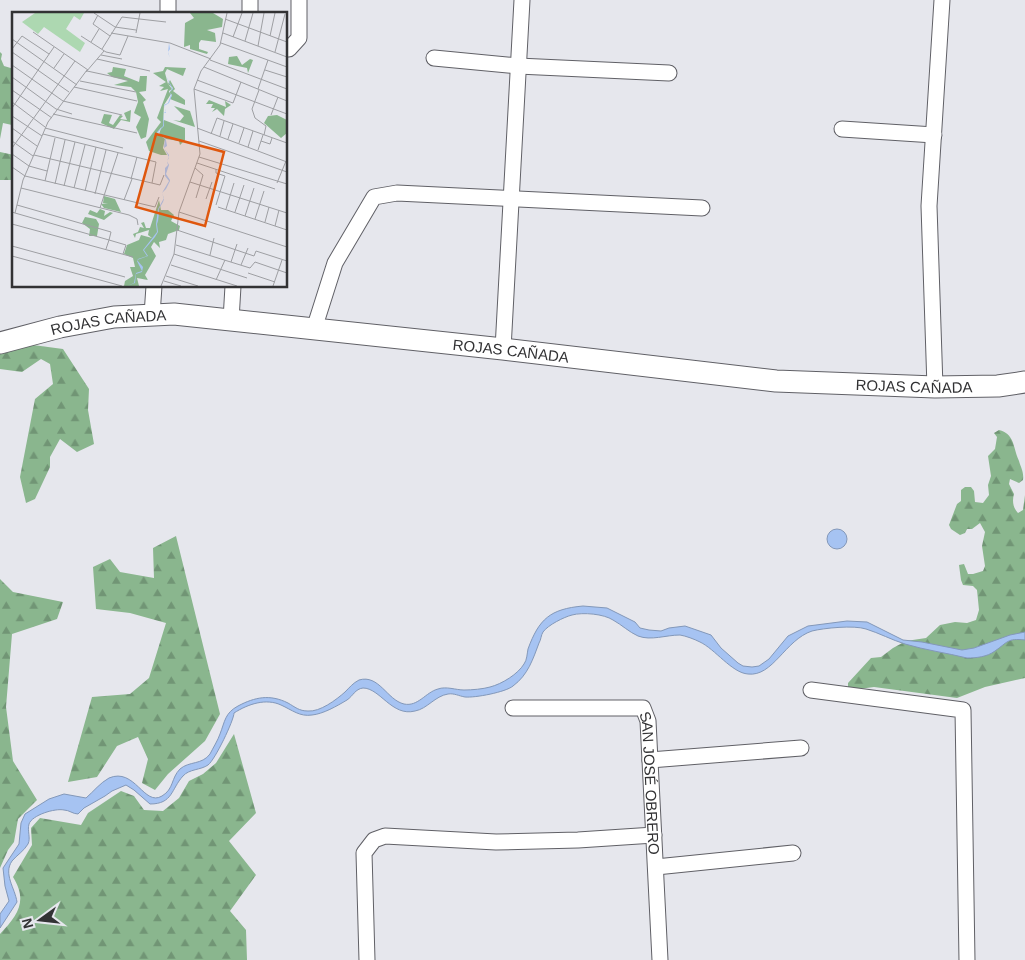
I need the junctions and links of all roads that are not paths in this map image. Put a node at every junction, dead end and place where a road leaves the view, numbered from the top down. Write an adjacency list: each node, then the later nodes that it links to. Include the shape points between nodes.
1 (299, 0): 4 (street, via 299,38)
2 (522, 0): 6 (street)
3 (942, 0): 9 (street)
4 (288, 49)
5 (434, 58): 6 (street)
6 (518, 66): 7 (street); 10 (street)
7 (669, 73)
8 (842, 129): 9 (street)
9 (934, 134): 20 (street, via 929,206)
10 (511, 199): 11 (street); 16 (street, via 397,193 374,197 335,264); 18 (street)
11 (702, 208)
12 (154, 288): 14 (street)
13 (233, 288): 15 (street)
14 (152, 315): 15 (main road, ROJAS CAÑADA); 17 (main road, ROJAS CAÑADA, via 114,316)
15 (231, 320): 16 (main road, ROJAS CAÑADA)
16 (314, 329): 18 (main road, ROJAS CAÑADA)
17 (0, 343)
18 (503, 349): 20 (main road, ROJAS CAÑADA, via 776,381)
19 (1025, 382): 20 (main road, ROJAS CAÑADA)
20 (935, 387)
21 (811, 690): 30 (street, via 963,710)
22 (513, 708): 24 (street, SAN JOSÉ OBRERO, via 643,708 648,722)
23 (801, 748): 24 (street)
24 (650, 760): 25 (street, SAN JOSÉ OBRERO)
25 (654, 835): 27 (street, SAN JOSÉ OBRERO); 28 (street, via 496,842 385,836 374,840 364,852)
26 (793, 853): 27 (street)
27 (656, 867): 29 (street, SAN JOSÉ OBRERO)
28 (367, 960)
29 (660, 960)
30 (968, 960)

